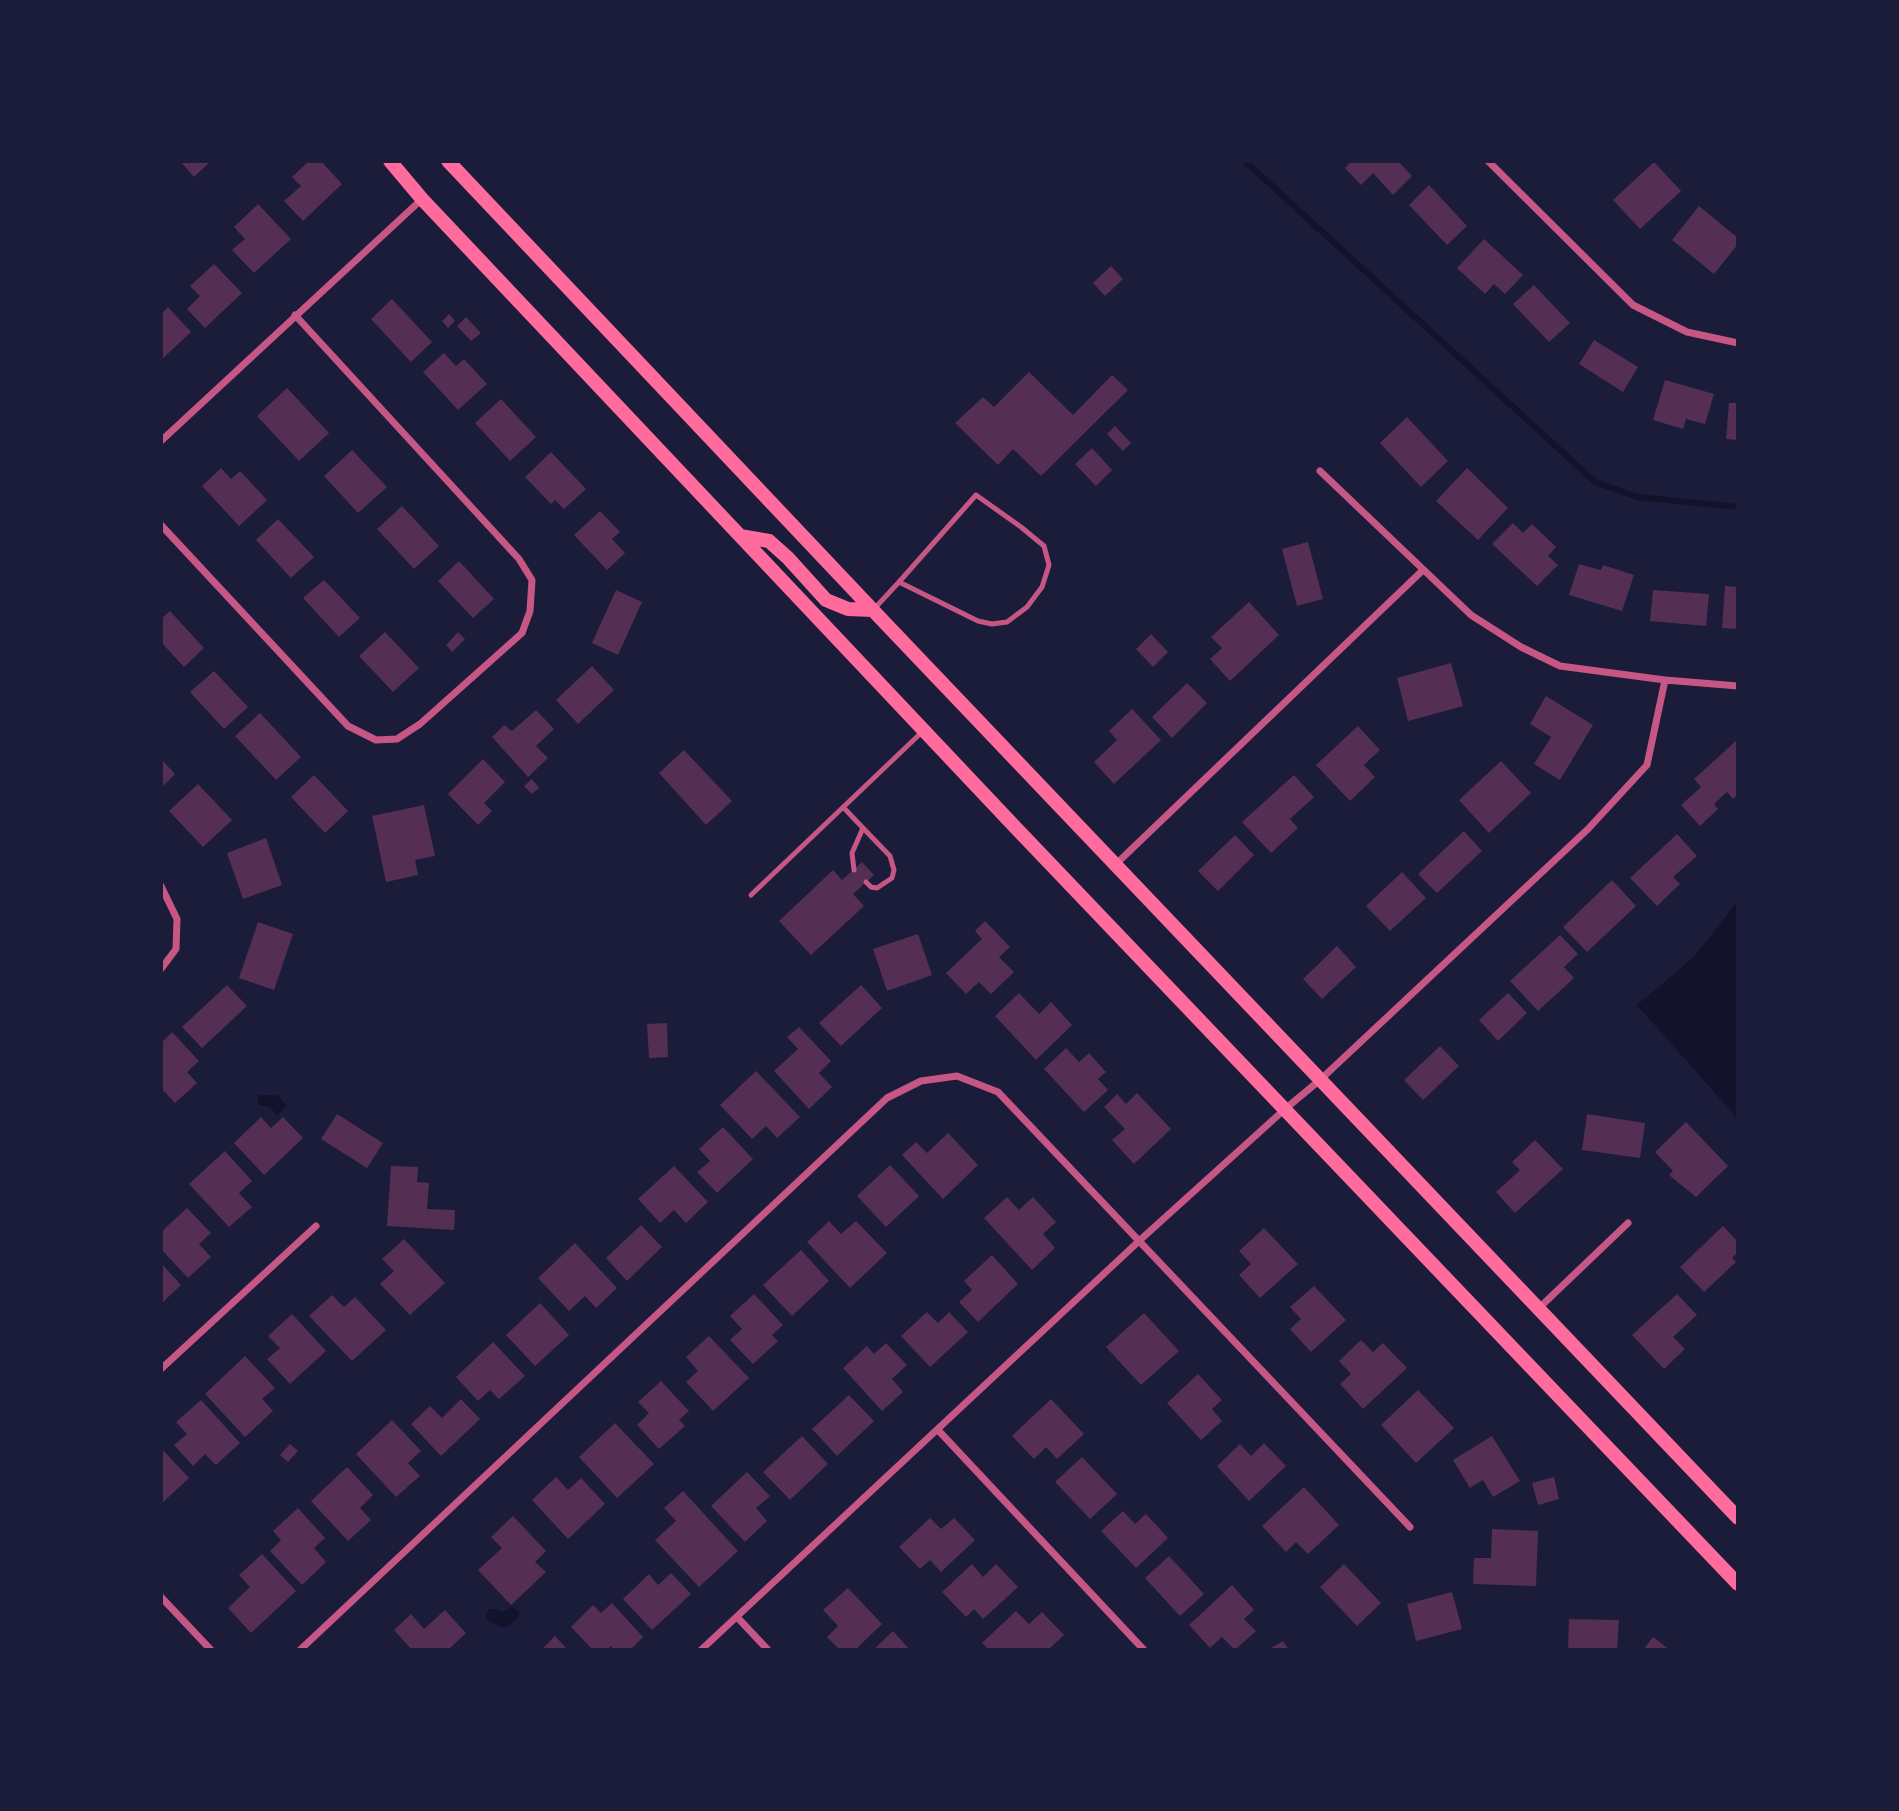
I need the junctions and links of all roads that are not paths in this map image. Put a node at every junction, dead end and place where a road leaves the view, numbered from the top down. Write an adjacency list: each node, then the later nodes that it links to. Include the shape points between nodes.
1 (390, 161): 4 (main road)
2 (448, 161): 13 (main road)
3 (1488, 161): 6 (street, via 1633,305 1687,332)
4 (422, 199): 5 (street); 10 (main road)
5 (295, 315): 7 (street); 9 (street, via 519,559 531,580 530,611 522,633 420,724 397,739 376,740 348,726)
6 (1738, 343)
7 (161, 441)
8 (1320, 471): 11 (street)
9 (161, 525)
10 (740, 536): 13 (main road, via 769,541 826,600 848,609); 16 (main road)
11 (1423, 570): 14 (street, via 1471,615 1521,648 1560,666); 19 (street)
12 (899, 582): 12 (lane, via 976,495 1044,546 1049,565 1042,587 1027,607 1007,622 992,624); 13 (lane)
13 (873, 610): 19 (main road)
14 (1665, 680): 15 (street); 25 (street, via 1647,765 1588,829)
15 (1738, 687)
16 (924, 730): 17 (lane); 26 (main road)
17 (843, 807): 18 (lane); 23 (lane)
18 (863, 828): 20 (lane, via 852,853); 21 (lane, via 890,856 894,870 892,878 877,888)
19 (1115, 865): 25 (main road)
20 (854, 870)
21 (866, 882)
22 (162, 887): 24 (street, via 177,919 176,949)
23 (751, 895)
24 (161, 970)
25 (1320, 1080): 26 (street); 30 (main road)
26 (1285, 1109): 29 (street); 35 (main road)
27 (1628, 1223): 30 (street)
28 (316, 1226): 31 (street)
29 (1139, 1241): 32 (street); 34 (street); 39 (street, via 998,1093 957,1076 921,1081 887,1098)
30 (1538, 1309): 33 (main road)
31 (161, 1369)
32 (938, 1430): 37 (street); 42 (street)
33 (1738, 1518)
34 (1410, 1527)
35 (1738, 1584)
36 (161, 1597): 38 (street)
37 (737, 1617): 40 (street); 41 (street)
38 (211, 1650)
39 (300, 1650)
40 (701, 1650)
41 (768, 1650)
42 (1144, 1650)

